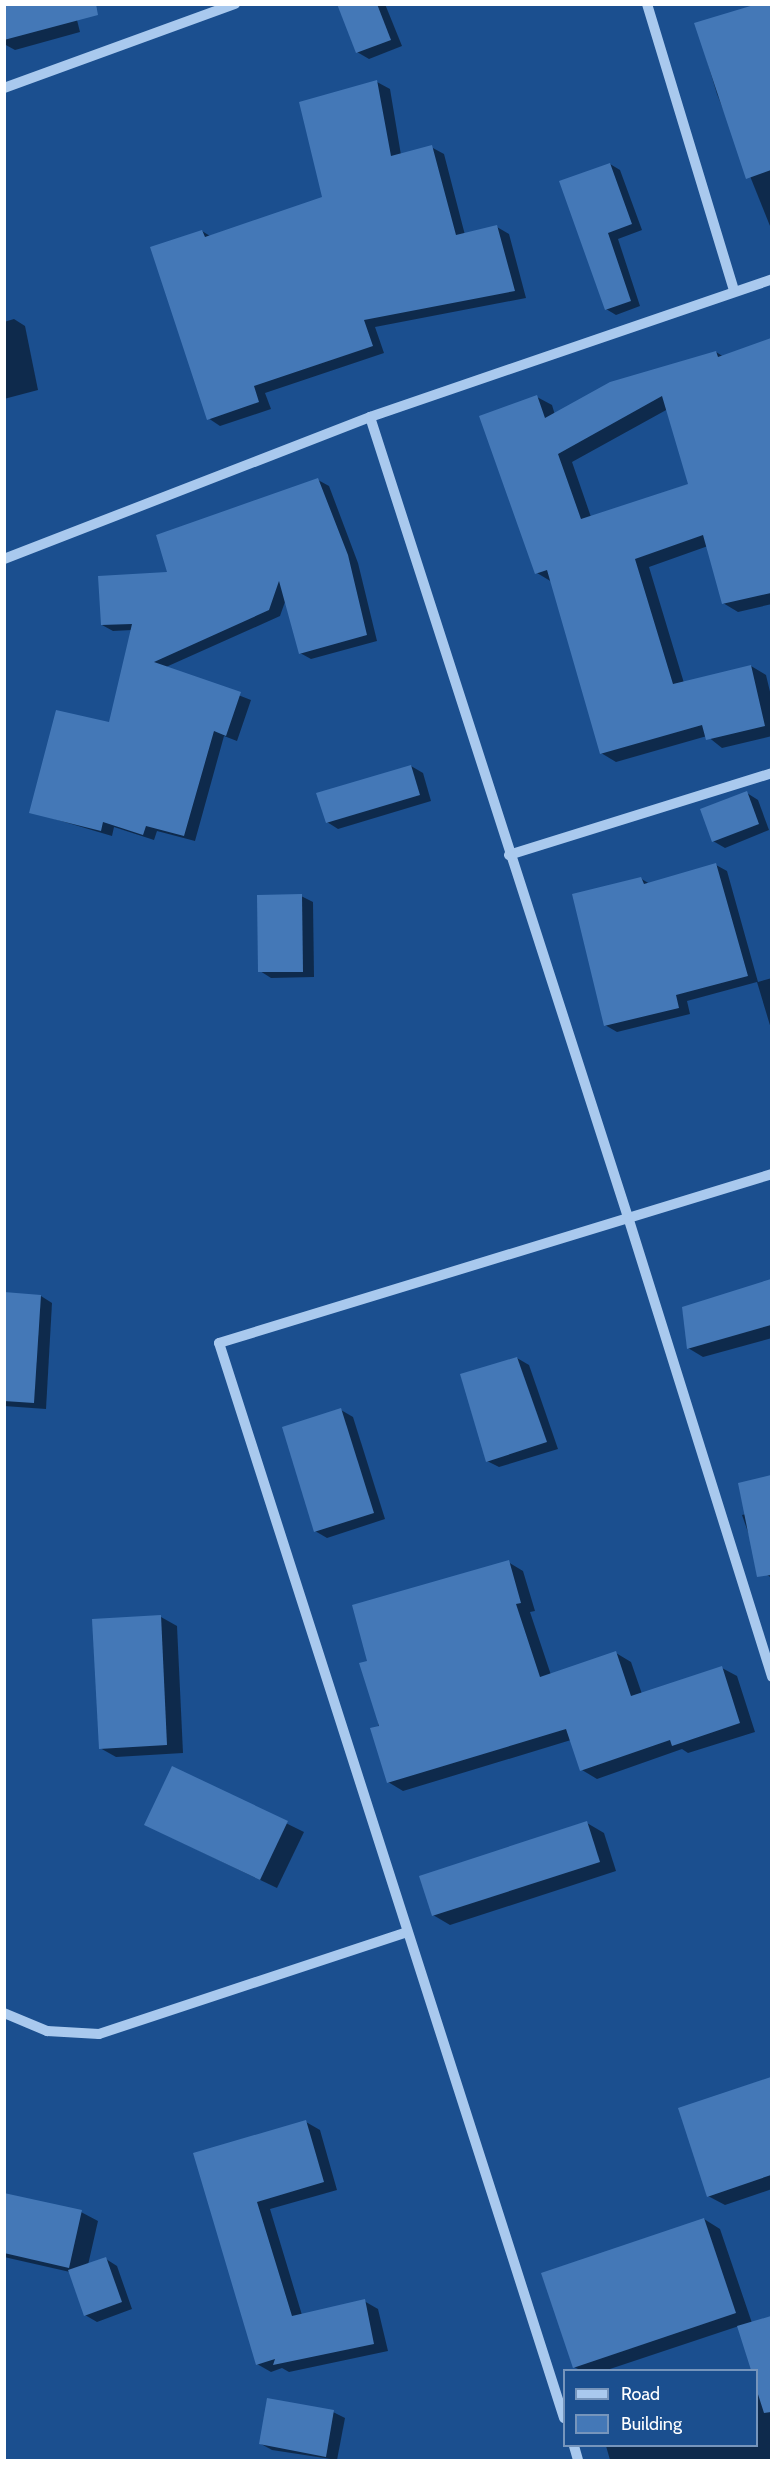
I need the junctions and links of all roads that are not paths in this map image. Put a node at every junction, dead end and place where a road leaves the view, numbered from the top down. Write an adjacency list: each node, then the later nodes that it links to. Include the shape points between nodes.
1 (647, 4): 5 (street)
2 (229, 6): 3 (street)
3 (4, 88)
4 (771, 279): 5 (street)
5 (734, 291): 6 (street)
6 (370, 417): 7 (street); 9 (street)
7 (4, 559)
8 (771, 773): 9 (street)
9 (509, 855): 11 (street)
10 (771, 1173): 11 (street)
11 (628, 1217): 12 (street); 13 (street, via 219,1343)
12 (771, 1677)
13 (407, 1932): 14 (street, via 99,2034 47,2031); 15 (street)
14 (4, 2013)
15 (563, 2415)

